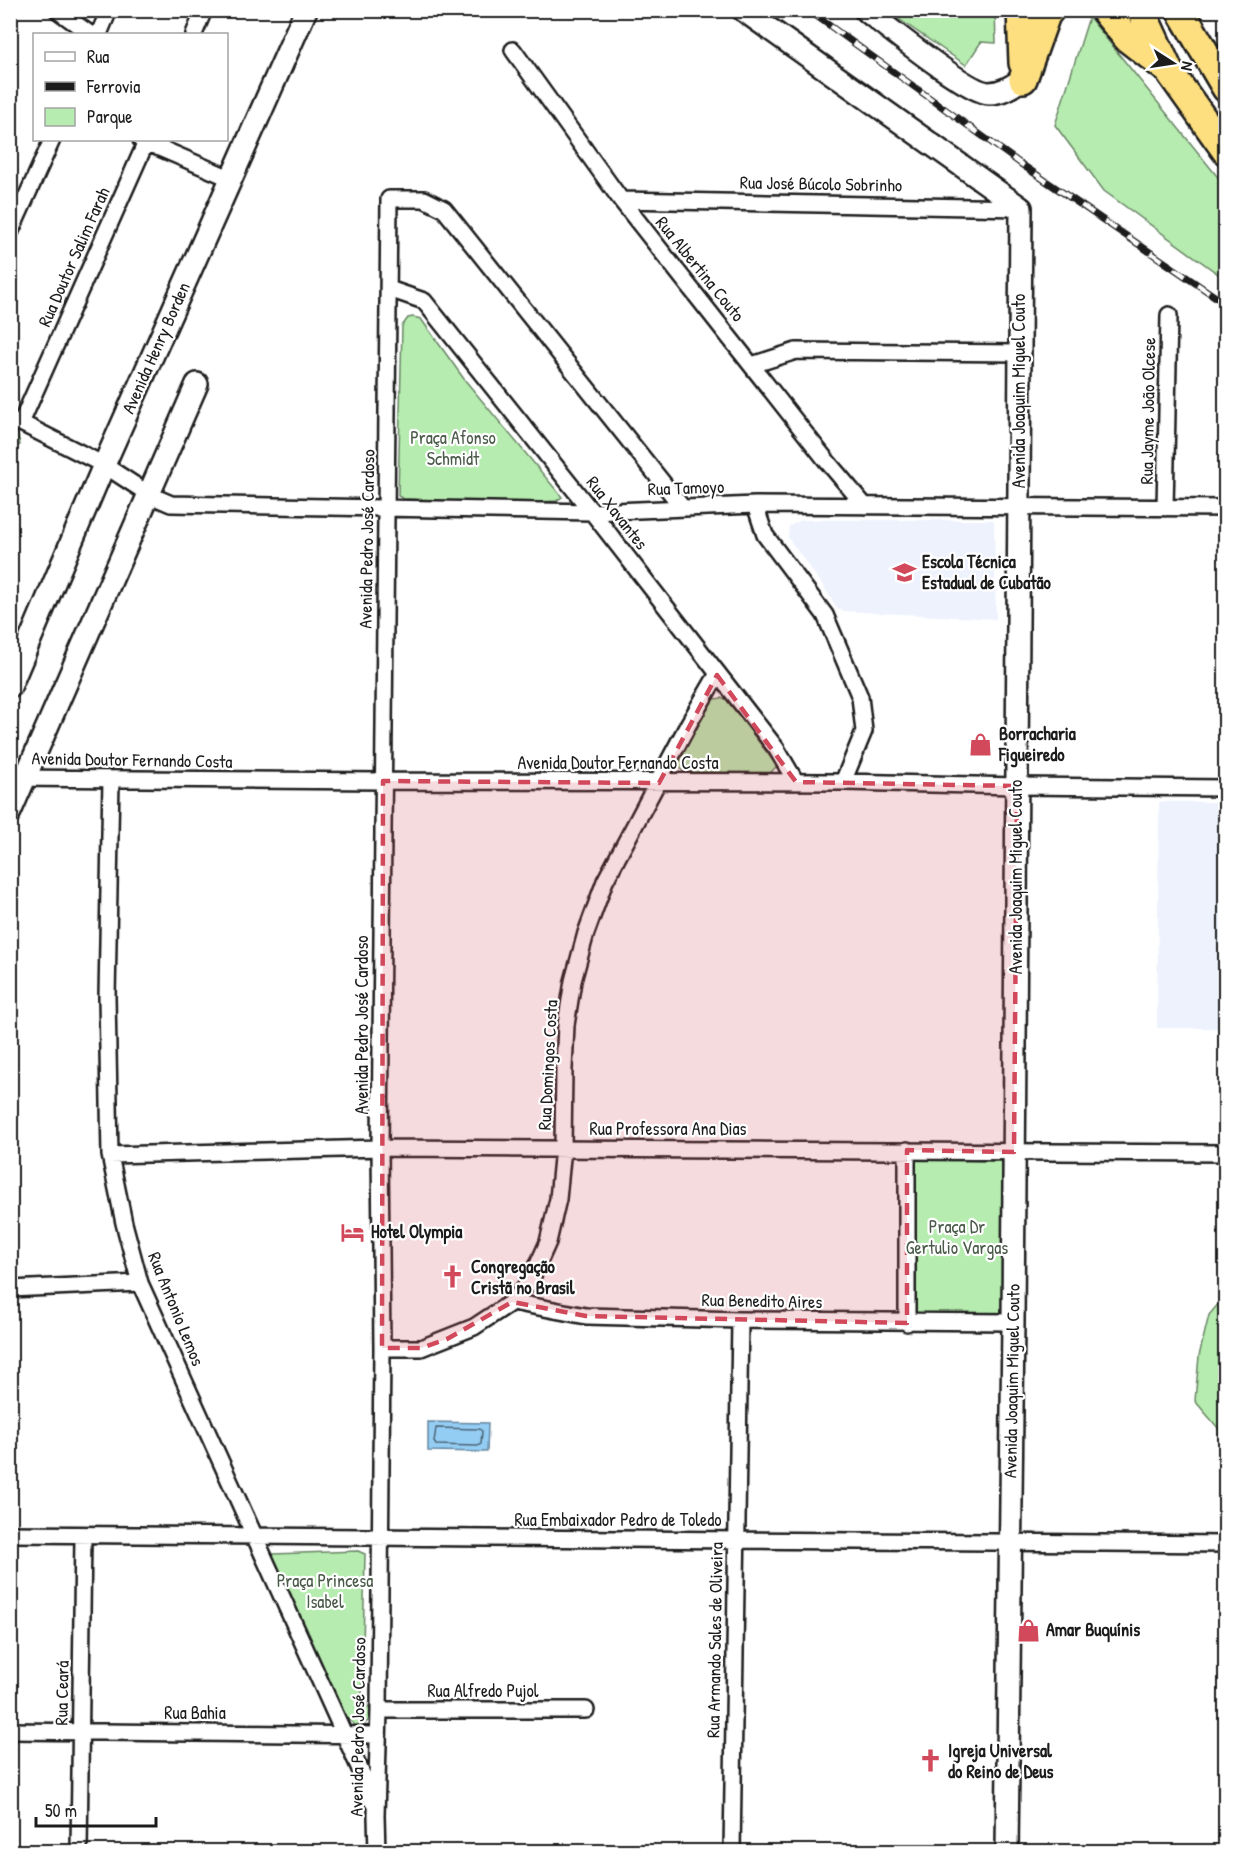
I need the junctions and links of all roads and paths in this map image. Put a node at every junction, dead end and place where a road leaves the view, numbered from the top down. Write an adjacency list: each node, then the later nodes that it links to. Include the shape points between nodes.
1 (57, 10): 12 (street)
2 (109, 10): 13 (street)
3 (204, 10): 14 (street)
4 (306, 10): 23 (street, Avenida Henry Borden)
5 (743, 10): 25 (street)
6 (865, 10): 17 (street, via 967,86 986,93 1003,91)
7 (1022, 10): 17 (highway)
8 (1050, 10): 17 (highway)
9 (1104, 10): 16 (highway, via 1127,38)
10 (1141, 10): 16 (highway)
11 (1180, 10): 18 (highway)
12 (89, 33)
13 (99, 33)
14 (194, 33)
15 (513, 50): 24 (street, Rua Albertina Couto)
16 (1169, 71): 22 (highway)
17 (1023, 79)
18 (1226, 88)
19 (52, 141): 26 (street)
20 (145, 141): 32 (street, Rua Doutor Salim Farah)
21 (147, 141): 23 (street)
22 (1226, 151)
23 (232, 178): 33 (street, Avenida Henry Borden)
24 (621, 200): 25 (street, Rua José Búcolo Sobrinho); 30 (street, Rua Albertina Couto)
25 (1021, 208): 29 (street, Avenida Joaquim Miguel Couto)
26 (10, 233)
27 (389, 289): 37 (street, Avenida Pedro José Cardoso, via 389,199 424,199 444,210); 41 (street, Avenida Pedro José Cardoso); 42 (street, Rua Xavantes, via 424,301)
28 (1169, 315): 39 (street, Rua Jayme João Olcese)
29 (1020, 353): 30 (street, via 796,351); 38 (street, Avenida Joaquim Miguel Couto)
30 (752, 365): 36 (street, Rua Albertina Couto)
31 (197, 384): 34 (street)
32 (16, 423): 33 (street, Rua Tamoyo)
33 (104, 465): 34 (street, Rua Tamoyo); 44 (street, Avenida Henry Borden)
34 (150, 495): 41 (street, Rua Tamoyo, via 171,504); 45 (street)
35 (755, 505): 36 (street, Rua Tamoyo); 37 (street, Rua Tamoyo); 49 (street, via 765,535 825,615 860,697 864,731)
36 (865, 506): 38 (street, Rua Tamoyo)
37 (682, 507): 42 (street, Rua Tamoyo)
38 (1019, 507): 39 (street, Rua Tamoyo); 51 (street, Avenida Joaquim Miguel Couto)
39 (1165, 508): 40 (street, Rua Tamoyo)
40 (1226, 508)
41 (387, 509): 42 (street, Rua Tamoyo); 47 (street, Avenida Pedro José Cardoso)
42 (592, 512): 43 (street, Rua Xavantes)
43 (717, 675): 48 (street, Rua Xavantes, via 776,748); 50 (street, Rua Domingos Costa)
44 (10, 687)
45 (18, 778): 46 (street, Avenida Doutor Fernando Costa); 53 (street)
46 (111, 779): 47 (street, Avenida Doutor Fernando Costa); 59 (street, Rua Antonio Lemos, via 107,997)
47 (383, 781): 50 (street, Avenida Doutor Fernando Costa); 54 (street, Avenida Pedro José Cardoso)
48 (796, 782): 49 (street, Avenida Doutor Fernando Costa); 50 (street, Avenida Doutor Fernando Costa)
49 (843, 782): 51 (street, Avenida Doutor Fernando Costa)
50 (659, 783): 55 (street, Rua Domingos Costa, via 605,881 573,981 564,1058)
51 (1017, 786): 52 (street, Avenida Doutor Fernando Costa); 57 (street, Avenida Joaquim Miguel Couto)
52 (1226, 788)
53 (10, 812)
54 (380, 1148): 55 (street, Rua Professora Ana Dias); 59 (street, Rua Professora Ana Dias); 66 (street, Avenida Pedro José Cardoso)
55 (563, 1148): 56 (street, Rua Professora Ana Dias); 62 (street, Rua Domingos Costa, via 558,1199 548,1242 531,1280)
56 (908, 1150): 57 (street, Rua Professora Ana Dias); 65 (street)
57 (1014, 1152): 58 (street, Rua Professora Ana Dias); 64 (street, Avenida Joaquim Miguel Couto)
58 (1226, 1153)
59 (110, 1155): 60 (street, Rua Antonio Lemos)
60 (140, 1283): 61 (street); 69 (street, Rua Antonio Lemos)
61 (10, 1289)
62 (512, 1302): 63 (street, Rua Benedito Aires, via 586,1316); 66 (street, Rua Domingos Costa, via 474,1327 422,1348)
63 (740, 1320): 65 (street, Rua Benedito Aires); 71 (street, Rua Armando Sales de Oliveira)
64 (1013, 1322): 65 (street, Rua Benedito Aires); 72 (street, Avenida Joaquim Miguel Couto)
65 (906, 1323)
66 (382, 1348): 70 (street, Avenida Pedro José Cardoso)
67 (10, 1534): 68 (street, Rua Embaixador Pedro de Toledo)
68 (83, 1535): 69 (street, Rua Embaixador Pedro de Toledo); 77 (street, Rua Ceará)
69 (254, 1536): 70 (street, Rua Embaixador Pedro de Toledo); 78 (street, Rua Antonio Lemos)
70 (380, 1538): 71 (street, Rua Embaixador Pedro de Toledo); 74 (street, Avenida Pedro José Cardoso)
71 (736, 1541): 72 (street, Rua Embaixador Pedro de Toledo); 83 (street, Rua Armando Sales de Oliveira)
72 (1010, 1543): 73 (street, Rua Embaixador Pedro de Toledo); 84 (street, Avenida Joaquim Miguel Couto)
73 (1226, 1544)
74 (380, 1710): 75 (street, Rua Alfredo Pujol); 79 (street, Avenida Pedro José Cardoso)
75 (586, 1710)
76 (10, 1731): 77 (street, Rua Bahia)
77 (81, 1732): 78 (street, Rua Bahia); 81 (street, Rua Ceará)
78 (342, 1734): 79 (street, Rua Bahia); 80 (street, Rua Antonio Lemos, via 368,1787)
79 (378, 1735): 80 (street, Avenida Pedro José Cardoso)
80 (376, 1816): 82 (street, Avenida Pedro José Cardoso)
81 (79, 1851)
82 (377, 1851)
83 (732, 1851)
84 (1007, 1851)

